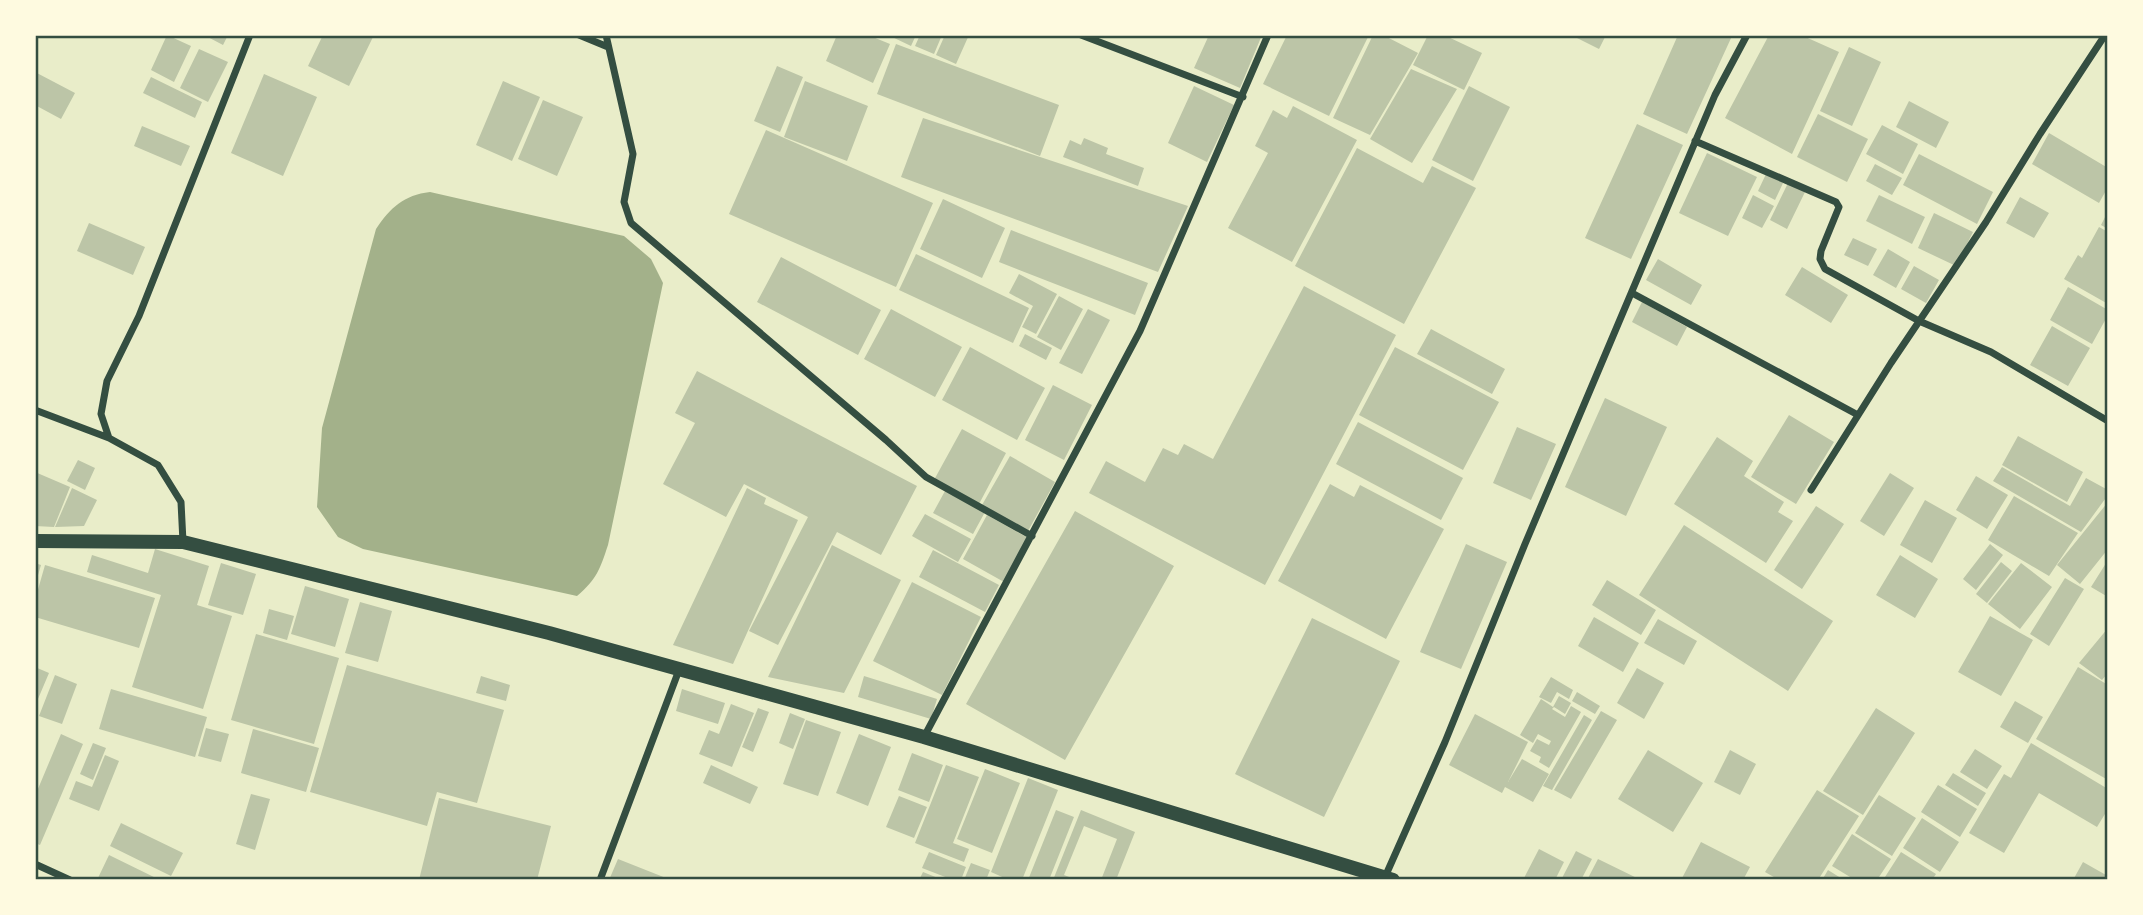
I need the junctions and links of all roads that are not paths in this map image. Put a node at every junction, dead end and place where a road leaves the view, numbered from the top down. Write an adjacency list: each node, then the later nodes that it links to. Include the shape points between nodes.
1 (250, 35): 16 (street, via 139,316 107,381 101,414)
2 (579, 35): 8 (street)
3 (606, 35): 8 (street)
4 (1081, 35): 9 (street)
5 (1268, 35): 9 (street)
6 (1746, 35): 10 (street)
7 (2105, 35): 12 (street)
8 (608, 47): 18 (street, via 634,154 624,202 631,223 926,477)
9 (1243, 97): 18 (street, via 1140,331)
10 (1695, 141): 11 (street); 12 (street, via 1836,202 1839,207 1821,251 1825,269)
11 (1632, 293): 14 (street); 24 (street)
12 (1919, 321): 14 (street); 15 (street, via 1991,352)
13 (35, 410): 16 (street)
14 (1858, 415): 17 (street)
15 (2108, 421)
16 (109, 438): 20 (street, via 158,465 181,502)
17 (1811, 490)
18 (1032, 536): 22 (street)
19 (35, 541): 20 (main road)
20 (183, 542): 21 (main road)
21 (679, 669): 22 (main road); 26 (street)
22 (925, 737): 24 (main road)
23 (35, 864): 25 (street)
24 (1389, 879)
25 (70, 880)
26 (600, 880)

